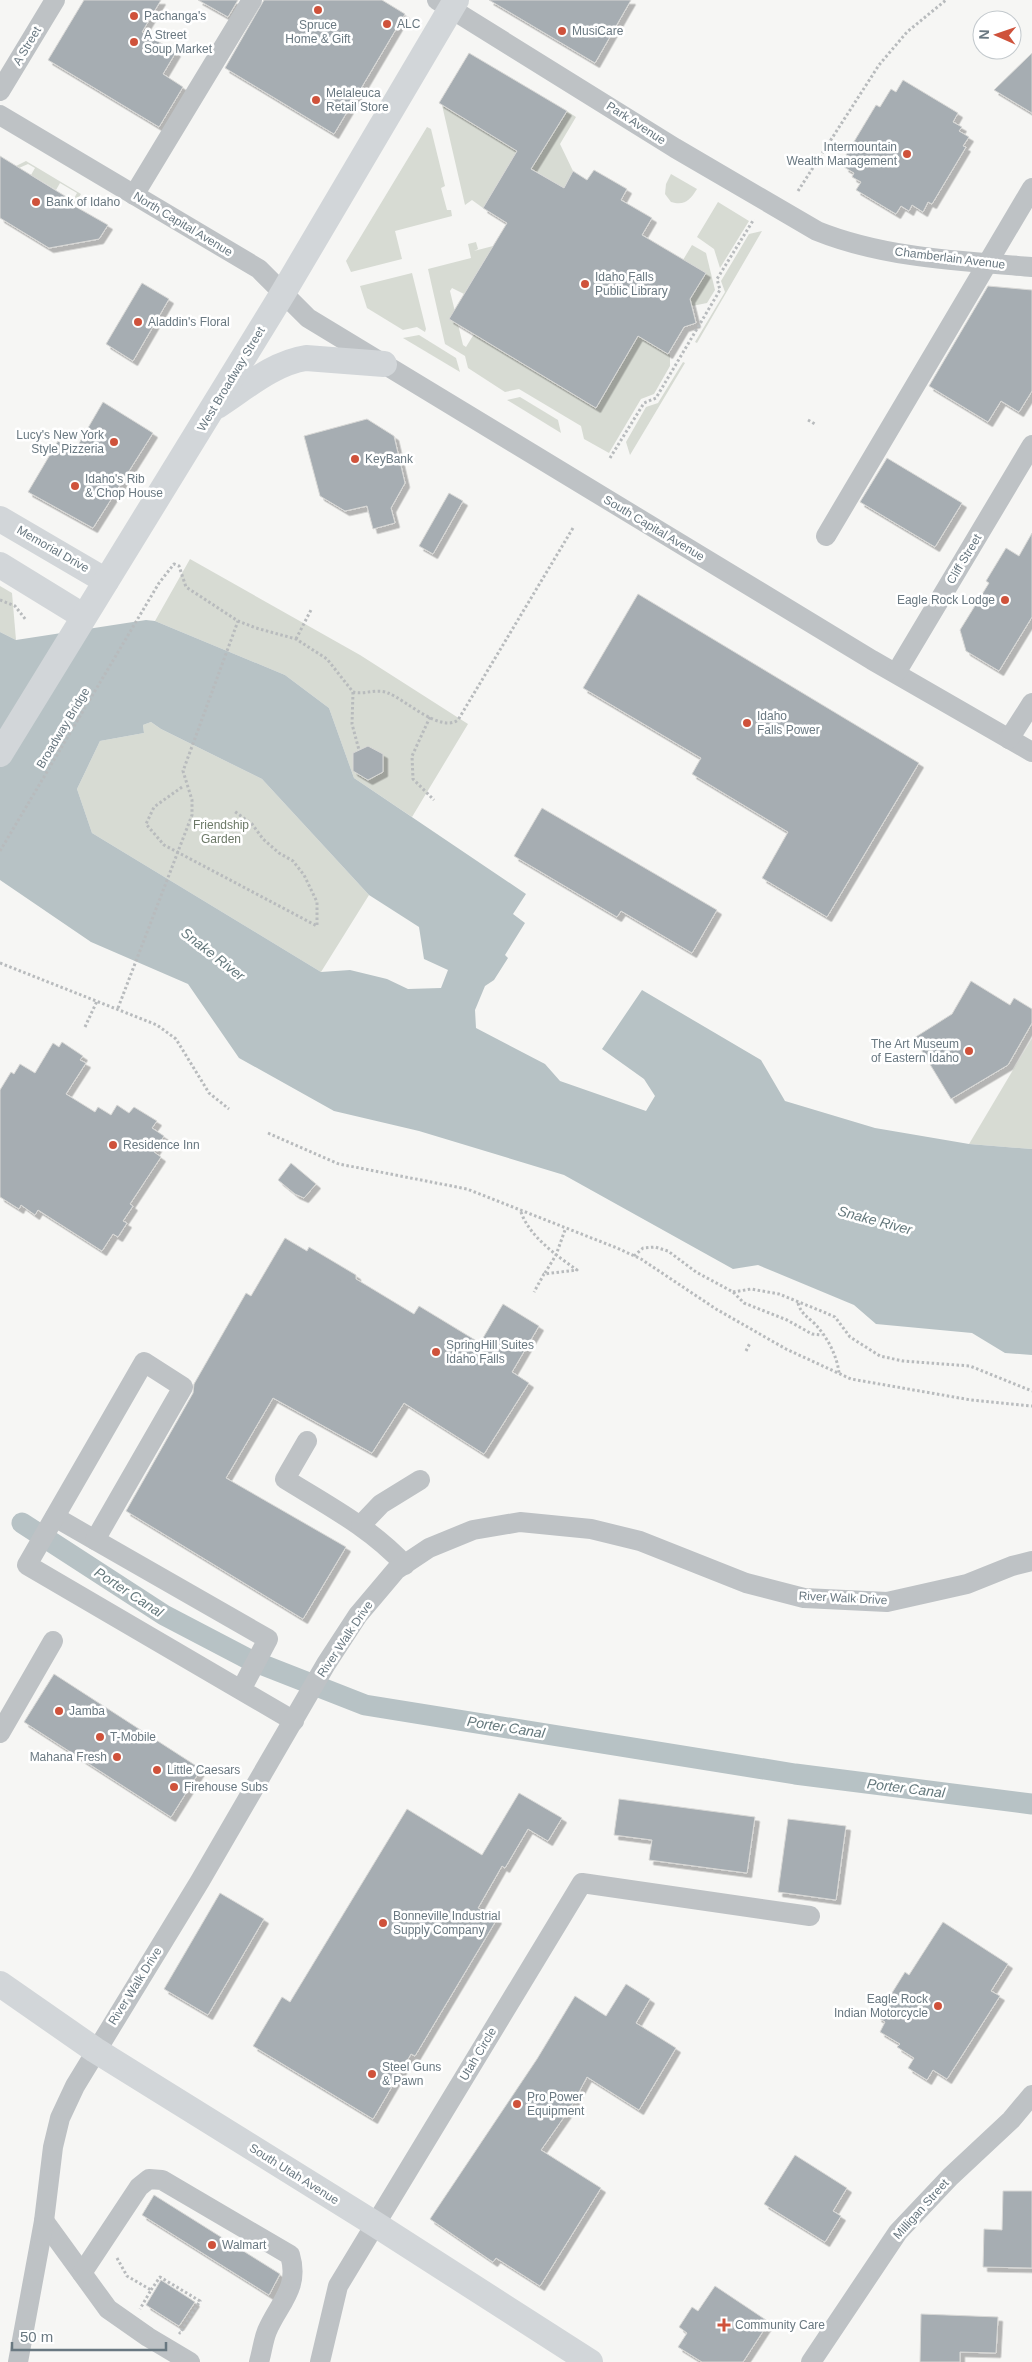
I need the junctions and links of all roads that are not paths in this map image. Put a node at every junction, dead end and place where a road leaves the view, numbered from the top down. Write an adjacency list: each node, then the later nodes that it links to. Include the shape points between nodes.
1 (55, 0): 4 (street, A Street)
2 (252, 0): 7 (street)
3 (448, 3): 8 (street, Park Avenue, via 675,148); 11 (main road, West Broadway Street)
4 (0, 91)
5 (0, 115): 7 (street, North Capital Avenue)
6 (1032, 188): 9 (street)
7 (134, 196): 11 (street, North Capital Avenue, via 259,269)
8 (838, 240): 9 (street, Chamberlain Avenue, via 916,256)
9 (988, 264): 10 (street, Chamberlain Avenue); 16 (street)
10 (1032, 267)
11 (283, 294): 12 (street, South Capital Avenue, via 308,318); 13 (main road, West Broadway Street)
12 (384, 364): 13 (main road, via 297,360 282,364); 20 (street, South Capital Avenue)
13 (212, 409): 18 (main road, West Broadway Street)
14 (1032, 446): 20 (street, Cliff Street)
15 (0, 518): 18 (main road, Memorial Drive)
16 (826, 536)
17 (0, 565): 19 (main road)
18 (106, 581): 19 (main road, West Broadway Street)
19 (78, 625): 24 (main road, West Broadway Street)
20 (896, 673): 22 (street, South Capital Avenue)
21 (1032, 703): 22 (street)
22 (1009, 739): 23 (street, South Capital Avenue)
23 (1032, 752)
24 (0, 754)
25 (308, 1441): 28 (street, via 285,1479)
26 (420, 1480): 28 (street, via 381,1504)
27 (55, 1517): 29 (street); 29 (street, via 144,1362 183,1387); 33 (street, via 27,1565)
28 (361, 1525): 31 (street)
29 (95, 1540): 33 (street, via 268,1639)
30 (1032, 1561): 31 (street, River Walk Drive, via 968,1584 887,1602 804,1598 746,1583 640,1541 591,1529 520,1522 473,1530 429,1548)
31 (405, 1565): 34 (street, River Walk Drive, via 396,1570 358,1615)
32 (53, 1641): 35 (street)
33 (240, 1690): 34 (street)
34 (297, 1714): 38 (street, River Walk Drive, via 200,1881)
35 (0, 1733)
36 (810, 1916): 41 (street, Utah Circle, via 582,1884)
37 (0, 1984): 38 (main road, South Utah Avenue)
38 (95, 2050): 40 (street, River Walk Drive, via 60,2118); 41 (main road, South Utah Avenue)
39 (1032, 2095): 48 (street, Milligan Street, via 898,2232)
40 (44, 2221): 42 (street); 43 (street, River Walk Drive)
41 (375, 2224): 46 (street, Utah Circle, via 338,2286); 47 (main road, South Utah Avenue)
42 (82, 2273): 44 (street, via 108,2309 148,2338); 45 (street, via 139,2186 149,2179 162,2180 290,2255 295,2270 288,2295 267,2331)
43 (18, 2362)
44 (190, 2362)
45 (259, 2362)
46 (320, 2362)
47 (590, 2362)
48 (811, 2362)

